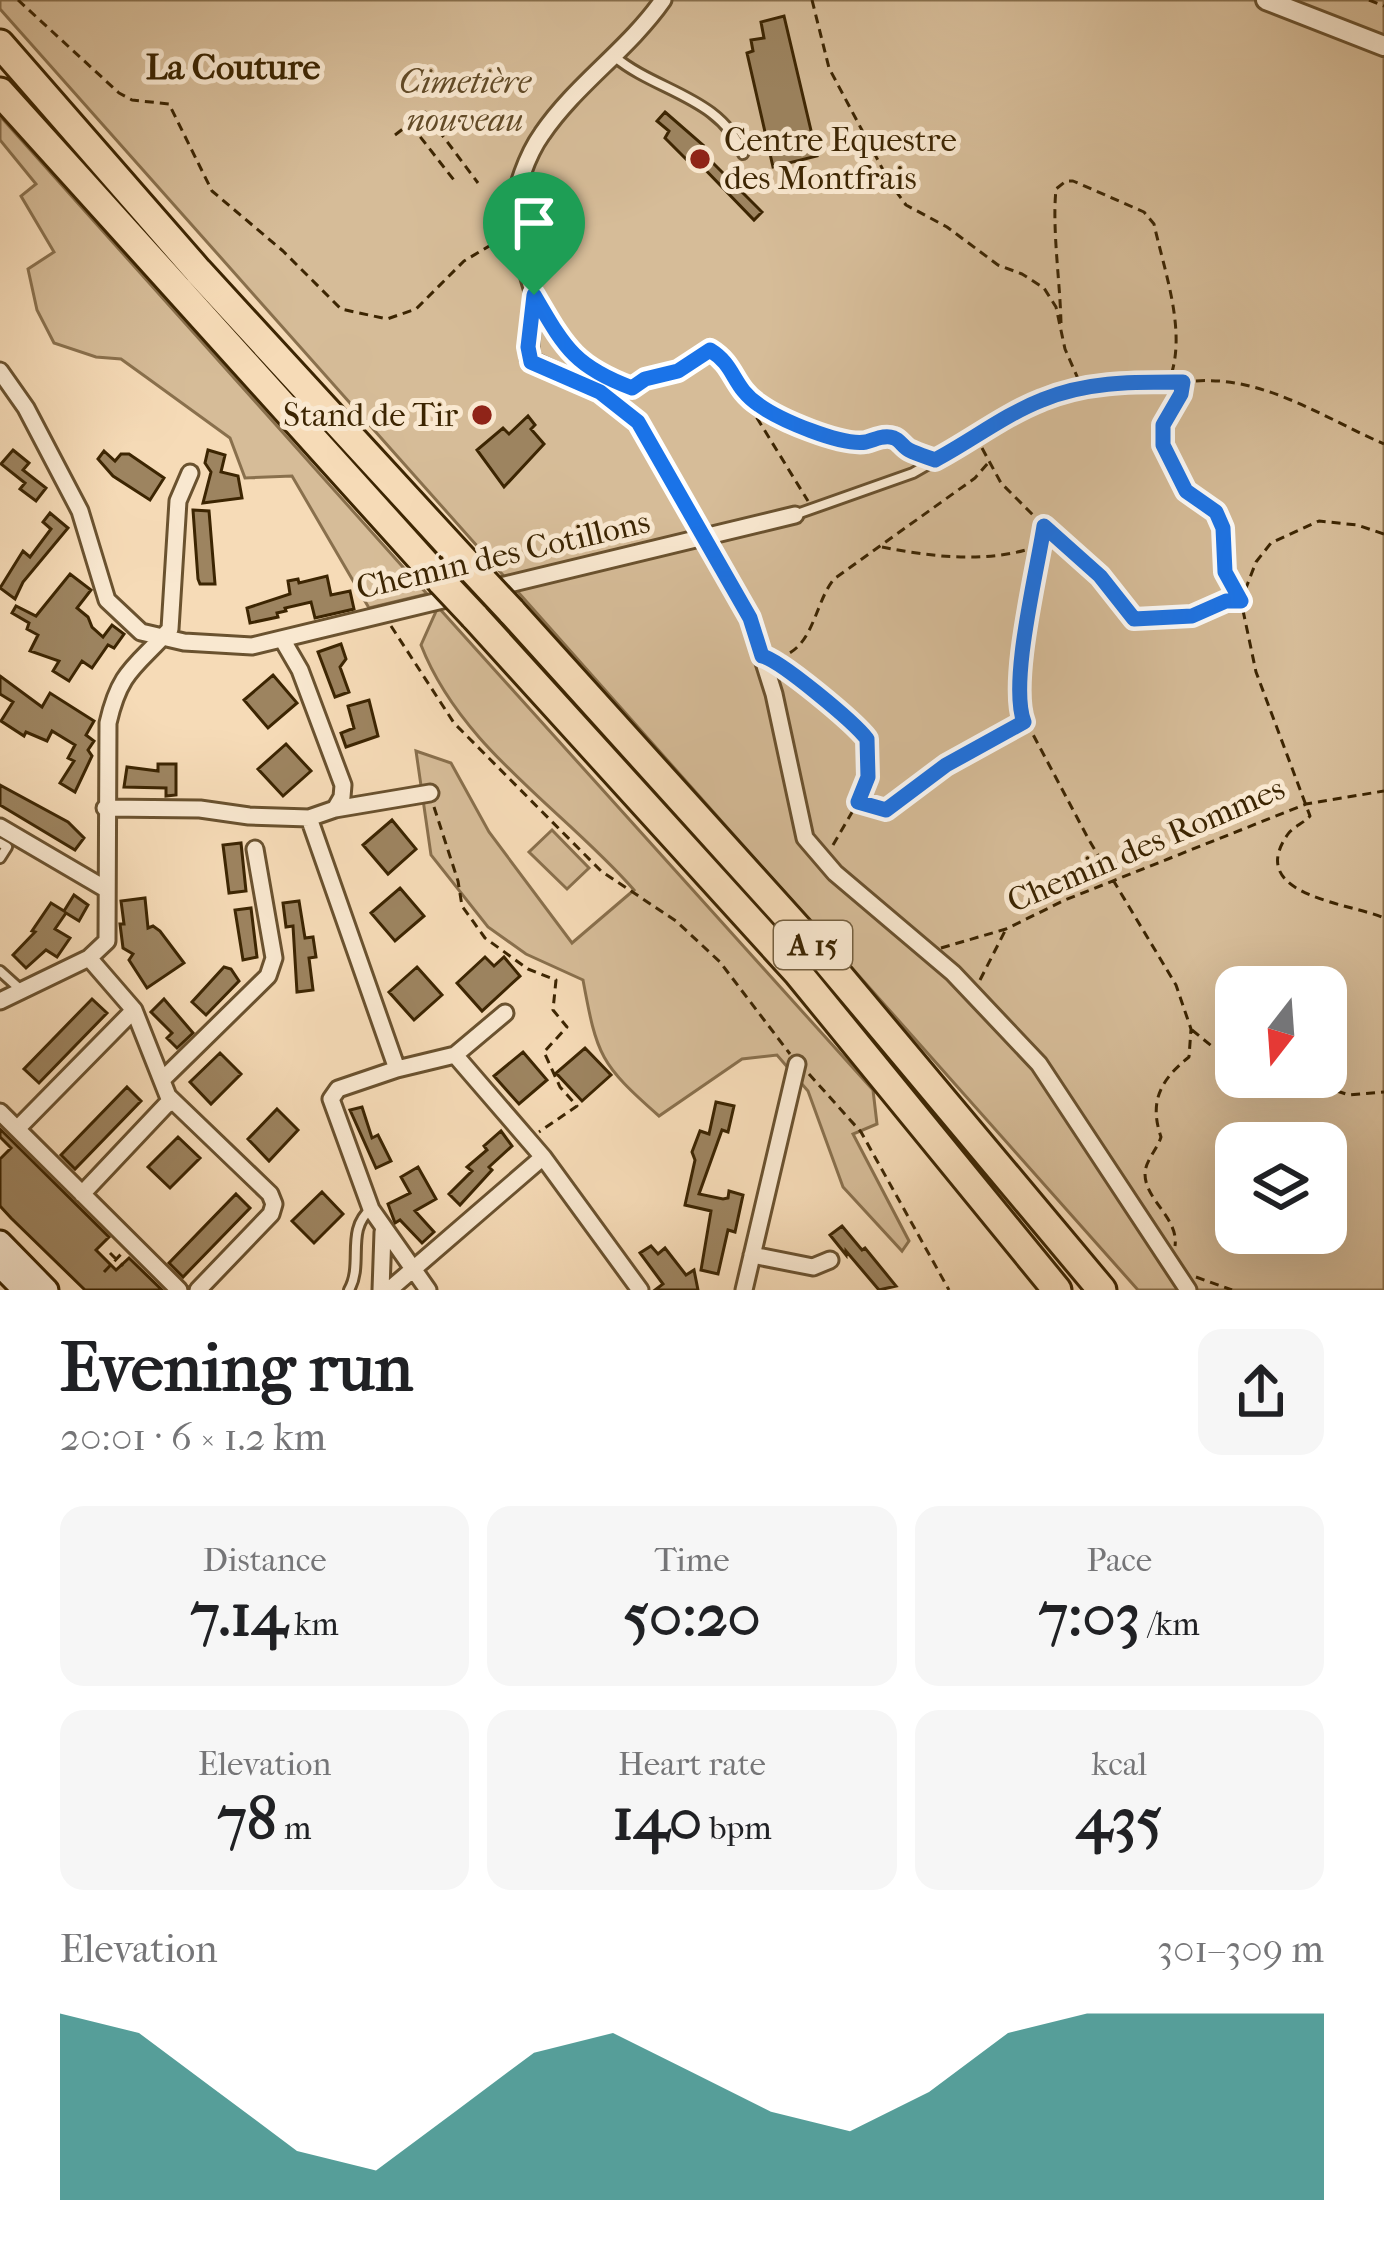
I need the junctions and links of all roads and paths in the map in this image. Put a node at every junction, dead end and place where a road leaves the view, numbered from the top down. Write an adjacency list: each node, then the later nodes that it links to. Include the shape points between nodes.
1 (18, 0): 16 (path, via 119,93 169,104 212,191 340,309 387,319 416,309 475,252)
2 (663, 0): 9 (street)
3 (812, 0): 18 (path, via 838,91 906,205 1044,288)
4 (1266, 0): 8 (street)
5 (1369, 0): 6 (path)
6 (1384, 6)
7 (0, 44): 106 (highway, A 15, bridge, via 819,952)
8 (1384, 46)
9 (615, 57): 13 (lane, via 688,95 734,132); 16 (street, via 542,132)
10 (0, 92): 105 (highway, A 15, bridge, via 798,973)
11 (410, 123): 12 (path); 14 (path, via 424,112); 15 (path)
12 (395, 135)
13 (743, 154)
14 (478, 183)
15 (457, 184)
16 (507, 235): 17 (street)
17 (534, 295): 22 (path, via 564,347 615,382 632,388 710,350 727,360); 34 (street, via 529,359 600,392 638,422)
18 (1061, 331): 20 (path, via 1054,207 1066,181 1144,212 1154,224 1175,327); 23 (path)
19 (0, 371): 24 (street)
20 (1169, 382): 21 (lane, Chemin des Cotillons); 23 (lane, Chemin des Cotillons)
21 (1185, 382): 26 (path, via 1216,380 1286,398); 37 (path, via 1163,425 1163,445 1186,491 1216,512 1225,572)
22 (736, 386): 27 (path, via 781,418 847,440 894,438); 30 (path)
23 (1082, 387): 25 (lane, Chemin des Cotillons)
24 (6, 397): 39 (street, via 26,408 80,511 107,600 141,632)
25 (977, 435): 27 (lane, Chemin des Cotillons); 28 (path)
26 (1384, 444)
27 (935, 460): 30 (lane, Chemin des Cotillons)
28 (988, 462): 32 (path); 36 (path)
29 (190, 473): 39 (street, via 178,501 172,618)
30 (813, 508): 31 (lane, Chemin des Cotillons)
31 (796, 514): 34 (street, Chemin des Cotillons)
32 (1044, 526): 35 (path); 37 (path, via 1134,619 1192,616)
33 (1384, 534): 37 (path, via 1319,521 1271,543)
34 (703, 539): 38 (street, Chemin des Cotillons); 41 (street)
35 (1041, 545): 36 (path, via 960,557); 42 (path, via 1023,657)
36 (880, 547): 41 (path, via 834,579 786,657)
37 (1241, 601): 46 (path, via 1256,672)
38 (383, 614): 40 (street, Chemin des Cotillons); 70 (path, via 454,722 601,871 720,962)
39 (163, 637): 40 (street, Chemin des Cotillons, via 252,646); 47 (street, via 116,689)
40 (282, 639): 48 (street, via 343,785)
41 (768, 657): 45 (path, via 867,739 868,777); 54 (street, via 805,838)
42 (1024, 722): 45 (path, via 886,810); 55 (path)
43 (1384, 791): 46 (path, Chemin des Rommes)
44 (430, 794): 48 (street); 78 (path, via 462,906 485,938 556,980 553,1010 567,1028 544,1052 577,1106)
45 (858, 802): 54 (path)
46 (1306, 804): 55 (path, Chemin des Rommes); 57 (path, via 1310,815 1288,832 1279,861 1284,880)
47 (105, 808): 49 (street); 56 (street)
48 (335, 809): 49 (street)
49 (309, 818): 71 (street)
50 (0, 827): 56 (street)
51 (0, 843): 53 (lane, via 7,847)
52 (255, 848): 72 (street, via 274,958 268,976)
53 (0, 858)
54 (823, 859): 59 (street)
55 (1116, 880): 58 (path, Chemin des Rommes); 67 (path, via 1176,985)
56 (104, 888): 60 (street, via 106,941)
57 (1384, 917)
58 (1006, 929): 59 (path, Chemin des Rommes); 63 (path)
59 (928, 950): 63 (street)
60 (89, 958): 62 (street); 65 (street)
61 (0, 971): 62 (lane)
62 (22, 991): 64 (street)
63 (969, 992): 87 (street, via 1039,1064)
64 (0, 1001)
65 (134, 1010): 72 (street); 77 (street)
66 (505, 1013): 69 (street)
67 (1191, 1029): 68 (path); 87 (path, via 1189,1057 1161,1090 1154,1120 1161,1137 1145,1165 1144,1180 1176,1234)
68 (1215, 1048)
69 (455, 1055): 71 (street); 78 (street)
70 (797, 1064): 86 (street); 104 (path, via 861,1132)
71 (398, 1069): 81 (street, via 338,1089 331,1099)
72 (162, 1080): 75 (street)
73 (1384, 1092): 74 (path)
74 (1347, 1094)
75 (174, 1102): 80 (street); 98 (street, via 274,1204)
76 (0, 1112): 77 (street)
77 (17, 1129): 80 (street)
78 (528, 1139): 79 (street)
79 (543, 1157): 92 (street); 102 (street)
80 (82, 1193): 84 (street)
81 (371, 1209): 82 (street); 99 (lane, via 356,1233)
82 (382, 1229): 92 (street); 100 (street)
83 (0, 1242): 96 (main road)
84 (132, 1243): 88 (path); 97 (street)
85 (110, 1253): 88 (path)
86 (752, 1255): 89 (street, via 813,1267); 103 (street)
87 (1166, 1255): 93 (street)
88 (116, 1260): 91 (path); 94 (path)
89 (830, 1260)
90 (0, 1266): 95 (main road)
91 (123, 1266)
92 (412, 1268): 100 (street); 101 (street)
93 (1177, 1271): 107 (street); 108 (path)
94 (104, 1272)
95 (24, 1290)
96 (47, 1290)
97 (179, 1290)
98 (198, 1290)
99 (349, 1290)
100 (385, 1290)
101 (428, 1290)
102 (640, 1290)
103 (744, 1290)
104 (950, 1290)
105 (1057, 1290)
106 (1102, 1290)
107 (1188, 1290)
108 (1232, 1290)

